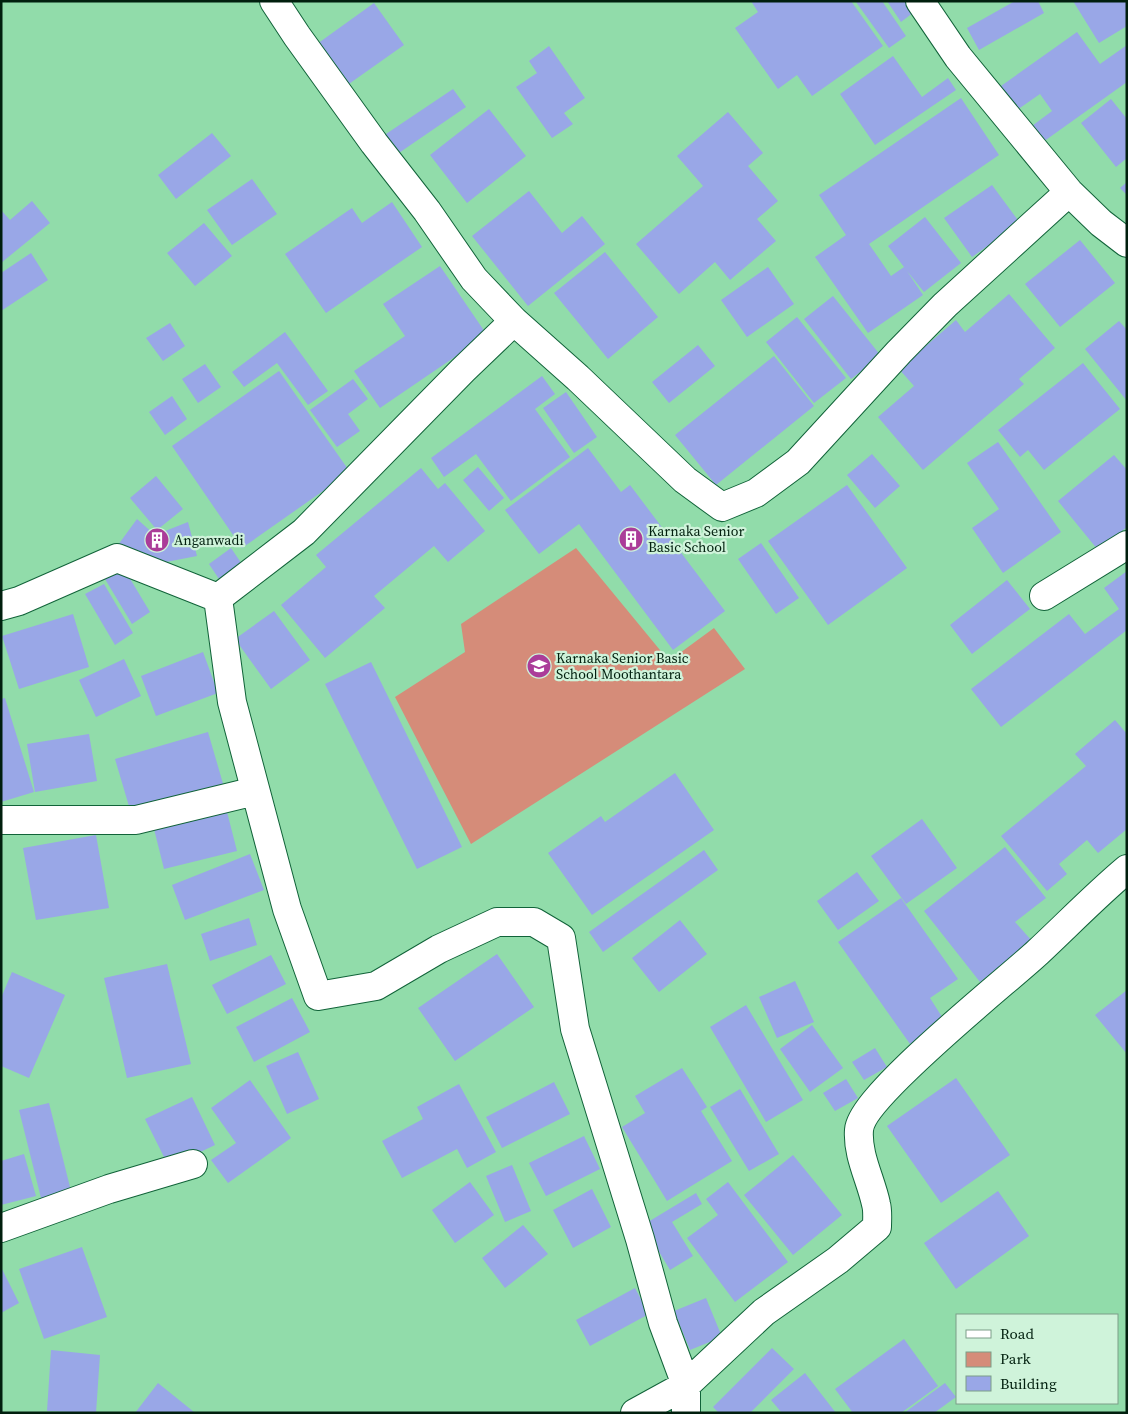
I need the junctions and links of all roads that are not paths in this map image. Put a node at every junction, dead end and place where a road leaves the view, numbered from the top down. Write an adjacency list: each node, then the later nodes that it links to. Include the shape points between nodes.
1 (274, 1): 5 (street, via 474,279)
2 (920, 1): 3 (street, via 958,57)
3 (1068, 192): 4 (street); 5 (street, via 945,305 798,462 756,493 722,507 685,480 585,384)
4 (1127, 243)
5 (514, 322): 8 (street, via 304,532)
6 (1127, 545): 7 (street)
7 (1044, 596)
8 (218, 598): 9 (street, via 117,558); 10 (street, via 232,702)
9 (1, 606)
10 (255, 791): 11 (street, via 136,820); 15 (street, via 287,909 318,996 376,986 439,948 497,922 534,922 561,938 575,1028 663,1323)
11 (1, 820)
12 (1127, 869): 15 (street, via 897,1077 862,1118 859,1130 861,1150 877,1205 877,1227 838,1260 764,1312)
13 (193, 1164): 14 (street, via 108,1189)
14 (1, 1228)
15 (686, 1385): 16 (street); 17 (street)
16 (635, 1413)
17 (686, 1413)

